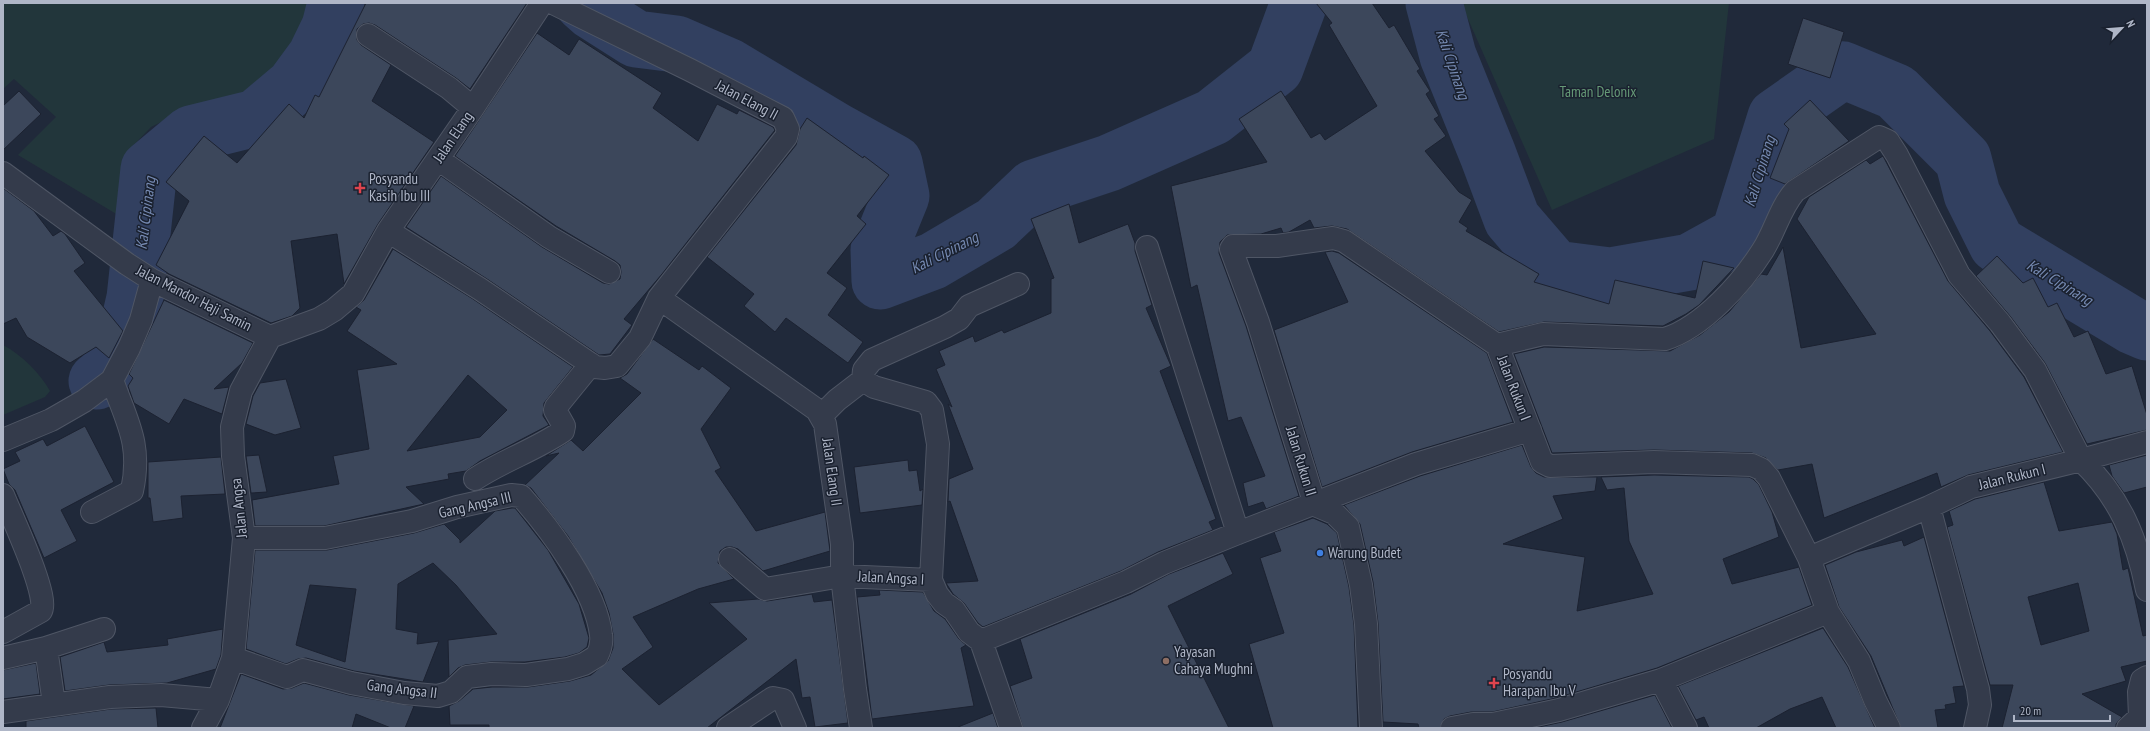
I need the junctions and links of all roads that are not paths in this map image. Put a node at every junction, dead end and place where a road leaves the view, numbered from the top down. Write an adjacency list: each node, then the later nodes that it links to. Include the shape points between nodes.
1 (542, 3): 4 (street, Jalan Elang)
2 (553, 3): 12 (street, Jalan Elang II, via 773,112 783,118 788,129 786,137)
3 (368, 35): 4 (street, via 449,88)
4 (473, 108): 5 (street, Jalan Elang)
5 (438, 159): 7 (street, Jalan Elang); 9 (street, via 549,237)
6 (3, 173): 10 (street, Jalan Mandor Haji Samin)
7 (388, 231): 14 (street, Jalan Elang, via 353,294 334,310); 16 (street)
8 (1147, 247): 29 (street)
9 (609, 272)
10 (150, 278): 14 (street, Jalan Mandor Haji Samin); 17 (street, via 141,320)
11 (1018, 284): 18 (street, via 969,306 959,319 945,327 872,360 864,370)
12 (659, 298): 16 (street, Jalan Elang II, via 640,338 617,366 606,368); 19 (street, via 817,410)
13 (1258, 322): 15 (street, Jalan Rukun I, via 1231,248 1277,246 1333,238 1344,241); 26 (street, Jalan Rukun II)
14 (270, 337): 30 (street, Jalan Angsa, via 241,391 232,427 233,456)
15 (1497, 345): 20 (street, Jalan Rukun I); 23 (street, via 1543,334 1665,339 1681,334 1719,304 1753,262 1763,249 1786,201 1795,191 1879,137 1888,141 1897,155 1959,275 2000,323 2035,370)
16 (591, 364): 24 (street, via 556,407 555,410 564,426 563,431 495,466)
17 (112, 380): 21 (street, via 84,401 51,420); 28 (street, via 130,424 136,452 136,474 132,491)
18 (863, 380): 19 (street); 34 (street, via 874,387 926,402 932,410 938,444)
19 (821, 416): 33 (street, Jalan Elang II, via 828,440 842,544)
20 (1530, 430): 26 (street, via 1416,464); 31 (street, Jalan Rukun I, via 1539,458 1550,466 1654,462 1752,465 1761,469 1769,478)
21 (3, 440)
22 (2147, 442): 23 (street, Jalan Rukun I)
23 (2081, 460): 27 (street, Jalan Rukun I, via 1971,487); 35 (street, via 2098,476 2123,515 2136,541)
24 (475, 480)
25 (3, 495): 38 (street, via 44,602 41,611)
26 (1315, 505): 29 (street); 54 (street, Jalan Rukun II, via 1334,512 1348,527 1361,584 1366,624)
27 (1929, 507): 31 (street, Jalan Rukun I); 58 (street, via 1978,689 1980,705)
28 (92, 512)
29 (1238, 533): 39 (street)
30 (244, 538): 42 (street, Jalan Angsa); 43 (street, Gang Angsa III, via 325,538 412,521 511,495 521,496 553,536 595,608 602,636 600,649)
31 (1809, 558): 36 (street, Jalan Rukun I)
32 (730, 559): 33 (street, Jalan Angsa I, via 765,589)
33 (842, 576): 34 (street, Jalan Angsa I); 52 (street, Jalan Elang II, via 854,689)
34 (931, 580): 39 (street, Jalan Angsa I, via 944,603 954,610 969,632)
35 (2147, 590)
36 (1828, 612): 45 (street); 57 (street, Jalan Rukun I, via 1859,661)
37 (104, 630): 40 (street)
38 (3, 632)
39 (981, 641): 53 (street)
40 (46, 648): 41 (street); 47 (street)
41 (3, 658)
42 (233, 658): 43 (street, Gang Angsa II, via 284,676 303,670 351,683 428,696 451,692 467,677 491,674 526,675 568,669); 46 (street, Jalan Angsa)
43 (594, 659)
44 (2147, 677): 59 (street, via 2142,680 2139,692 2140,717)
45 (1661, 680): 55 (street, via 1559,710 1493,724); 56 (street)
46 (218, 700): 47 (street, via 161,695 110,697); 49 (street, Jalan Angsa)
47 (54, 704): 48 (street)
48 (3, 712)
49 (203, 728)
50 (728, 728): 51 (street, via 773,698 783,700)
51 (795, 728)
52 (861, 728)
53 (1011, 728)
54 (1372, 728)
55 (1452, 728)
56 (1686, 728)
57 (1889, 728)
58 (1975, 728)
59 (2128, 728)

